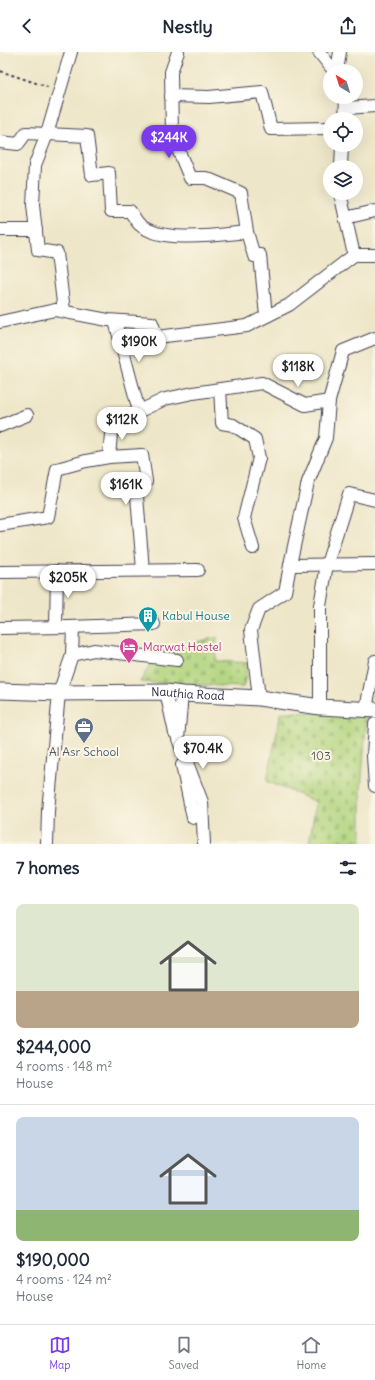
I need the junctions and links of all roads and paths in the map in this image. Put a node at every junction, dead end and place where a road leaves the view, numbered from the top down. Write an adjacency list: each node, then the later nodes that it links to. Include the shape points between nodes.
1 (71, 52): 8 (street)
2 (178, 52): 9 (street, via 171,72)
3 (319, 52): 5 (street)
4 (340, 52): 6 (street)
5 (329, 64)
6 (337, 64)
7 (0, 71): 8 (path)
8 (59, 91): 13 (street)
9 (171, 96): 12 (street, via 209,97 262,92 271,129); 20 (street, via 172,135 190,178 206,178 241,193)
10 (375, 106): 11 (street)
11 (345, 108)
12 (323, 128)
13 (47, 134): 14 (street, via 26,133 18,144); 19 (street, via 36,166 33,205); 20 (street, via 87,136 92,175 109,173 111,211 130,211 139,224 154,232 185,237)
14 (0, 142)
15 (341, 200): 17 (street)
16 (375, 211): 17 (street)
17 (345, 218): 21 (street)
18 (0, 230): 19 (street)
19 (36, 230): 23 (street, via 38,250 57,253)
20 (247, 232): 24 (street, via 254,256 260,255)
21 (354, 255): 22 (street); 24 (street, via 289,305)
22 (375, 255)
23 (64, 311): 25 (street); 26 (street, via 55,310)
24 (266, 316): 25 (street, via 247,326 157,336 152,323)
25 (116, 320): 30 (street)
26 (0, 322)
27 (375, 338): 29 (street, via 343,351)
28 (220, 389): 29 (street, via 262,383 305,405); 30 (street, via 165,399); 36 (street, via 222,423 233,425 255,439 259,458 244,518)
29 (329, 401): 39 (street, via 326,438 308,482)
30 (139, 411): 33 (street, via 127,417 111,434)
31 (27, 416): 32 (street)
32 (0, 426)
33 (109, 457): 35 (street, via 57,469 48,517); 40 (street, via 142,455 146,481 136,484)
34 (375, 500): 37 (street, via 349,494)
35 (0, 525)
36 (253, 548)
37 (327, 564): 38 (street); 39 (street); 56 (street, via 320,606)
38 (375, 564)
39 (290, 565): 55 (street, via 285,592 259,609 251,630)
40 (143, 570): 41 (street); 42 (street)
41 (198, 570)
42 (57, 571): 43 (street); 47 (street)
43 (0, 572)
44 (154, 624): 45 (street)
45 (73, 627): 47 (street); 48 (street)
46 (0, 628): 47 (street)
47 (56, 628)
48 (72, 655): 49 (street, via 94,650); 53 (street)
49 (177, 660)
50 (375, 661): 57 (street)
51 (0, 691): 53 (main road, Nauthia Road)
52 (166, 692): 53 (main road, Nauthia Road); 54 (main road, Nauthia Road); 60 (street)
53 (60, 693): 61 (street)
54 (182, 694): 55 (main road, Nauthia Road); 62 (street, via 178,739 202,802)
55 (259, 698): 56 (main road, Nauthia Road)
56 (320, 707): 57 (main road, Nauthia Road)
57 (370, 710)
58 (375, 724): 59 (street)
59 (375, 786)
60 (193, 818)
61 (47, 844)
62 (204, 844)

